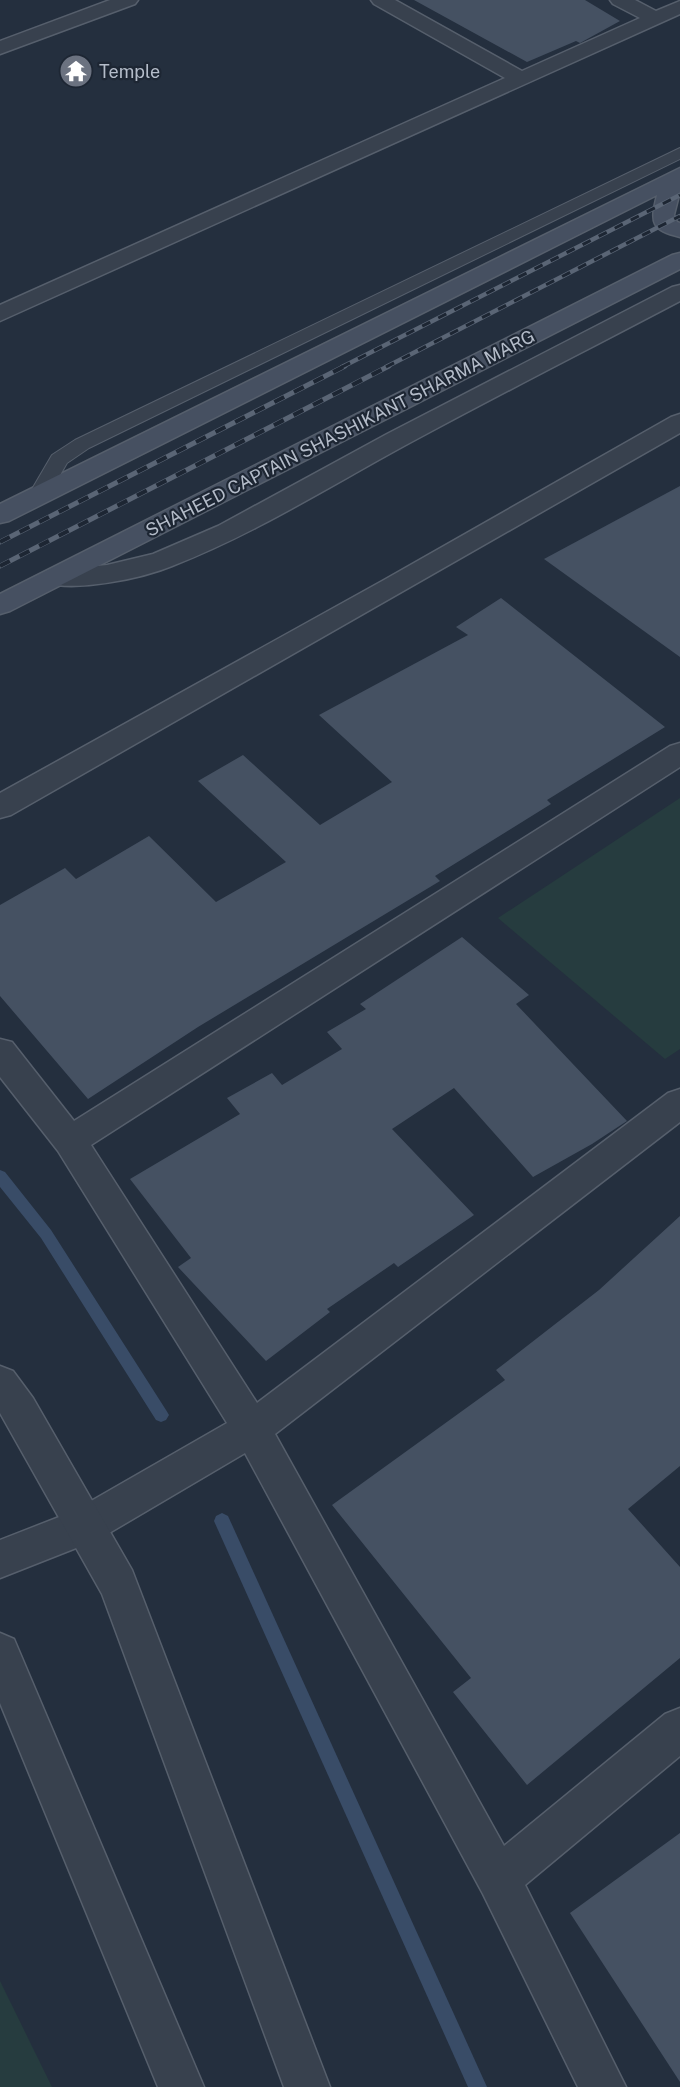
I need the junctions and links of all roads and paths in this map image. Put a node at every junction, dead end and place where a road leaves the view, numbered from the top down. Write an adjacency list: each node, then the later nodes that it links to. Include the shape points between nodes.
1 (128, 0): 6 (street)
2 (381, 0): 7 (street)
3 (620, 0): 5 (street)
4 (680, 7): 5 (street)
5 (655, 18): 7 (street)
6 (3, 43)
7 (520, 78): 13 (street)
8 (680, 153): 15 (lane, via 82,444 59,459)
9 (676, 177): 10 (main road, via 663,215 667,226); 15 (main road)
10 (680, 230)
11 (680, 260): 17 (main road, SHAHEED CAPTAIN SHASHIKANT SHARMA MARG)
12 (680, 292): 17 (street, via 227,532 161,561 107,574)
13 (0, 314)
14 (680, 422): 20 (street)
15 (38, 495): 16 (main road)
16 (0, 515)
17 (57, 577): 18 (main road, SHAHEED CAPTAIN SHASHIKANT SHARMA MARG)
18 (0, 605)
19 (680, 753): 23 (street)
20 (0, 807)
21 (0, 1052): 23 (street)
22 (680, 1103): 25 (street)
23 (70, 1141): 25 (street)
24 (0, 1383): 26 (street, via 20,1410)
25 (252, 1429): 26 (street); 30 (street)
26 (85, 1526): 27 (street); 32 (street, via 118,1584)
27 (0, 1559)
28 (0, 1653): 31 (street)
29 (680, 1729): 30 (street)
30 (498, 1879): 33 (street)
31 (181, 2087)
32 (307, 2087)
33 (603, 2087)

